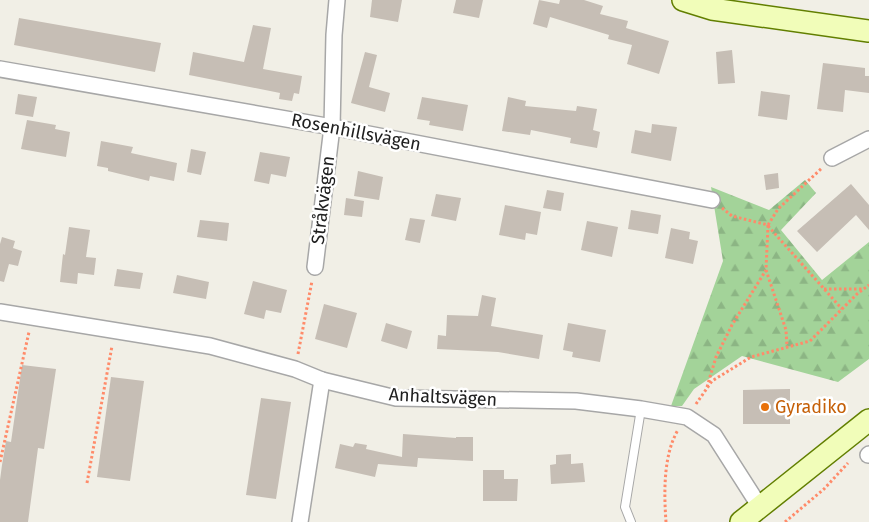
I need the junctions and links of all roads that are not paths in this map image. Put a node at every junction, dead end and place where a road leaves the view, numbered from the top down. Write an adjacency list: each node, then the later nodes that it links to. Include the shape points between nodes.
1 (337, 0): 5 (street, Stråkvägen)
2 (683, 0): 3 (street, via 712,9)
3 (869, 32)
4 (0, 69): 5 (street, Rosenhillsvägen)
5 (332, 127): 8 (street, Rosenhillsvägen); 9 (street, Stråkvägen)
6 (869, 139): 7 (street)
7 (832, 158)
8 (712, 200)
9 (315, 267)
10 (0, 312): 11 (street, Anhaltsvägen, via 210,346 295,369)
11 (322, 380): 12 (street, Anhaltsvägen, via 396,398 576,402); 15 (street)
12 (641, 409): 14 (street, Anhaltsvägen, via 686,417 714,435); 16 (lane, via 624,507)
13 (869, 420): 14 (street)
14 (760, 507): 17 (street)
15 (300, 522)
16 (631, 522)
17 (742, 522)

